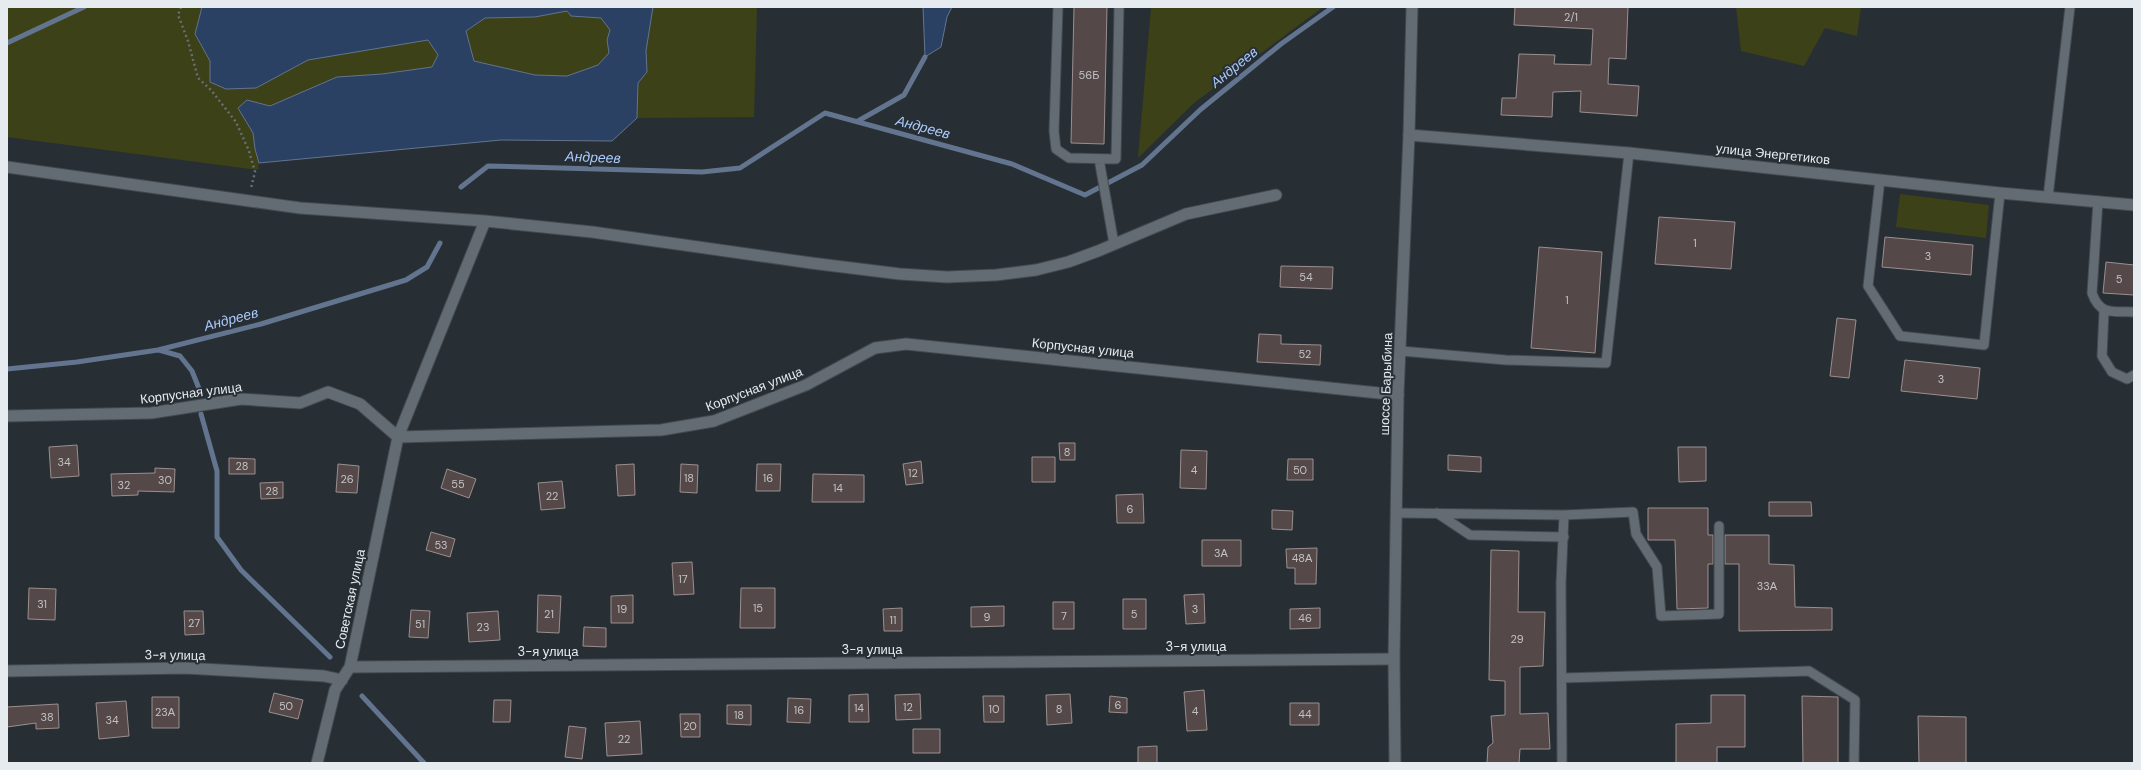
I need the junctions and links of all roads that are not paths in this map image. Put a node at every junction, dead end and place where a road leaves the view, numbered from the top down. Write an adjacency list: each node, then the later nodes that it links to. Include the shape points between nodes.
1 (1058, 7): 7 (lane, via 1054,131 1056,149 1069,158)
2 (1119, 7): 7 (lane, via 1116,159)
3 (1412, 7): 5 (street, шоссе Барыбина)
4 (2070, 7): 12 (lane)
5 (1409, 134): 6 (street, улица Энергетиков); 19 (street, шоссе Барыбина)
6 (1629, 153): 9 (street, улица Энергетиков); 19 (lane, via 1606,363 1506,360)
7 (1099, 159): 16 (lane)
8 (7, 167): 15 (street, via 300,208)
9 (1880, 180): 10 (street, улица Энергетиков); 10 (lane, via 1868,286 1900,336 1984,345)
10 (2000, 193): 12 (street, улица Энергетиков)
11 (1276, 195): 16 (street, via 1186,214)
12 (2048, 197): 13 (street, улица Энергетиков)
13 (2098, 201): 14 (street, улица Энергетиков); 17 (lane, via 2092,293 2095,303)
14 (2134, 205)
15 (485, 221): 16 (street, via 592,232 900,274 947,277 1036,270 1068,262); 23 (street, Советская улица)
16 (1114, 244)
17 (2104, 310): 18 (lane); 20 (lane, via 2102,356 2112,372 2127,379)
18 (2134, 312)
19 (1401, 352): 21 (street, шоссе Барыбина)
20 (2134, 375)
21 (1398, 395): 23 (street, Корпусная улица, via 906,344 875,348 806,385 714,421 661,430); 24 (street, шоссе Барыбина)
22 (7, 416): 23 (street, Корпусная улица, via 151,413 241,399 300,403 328,392 360,404)
23 (398, 437): 30 (street, Советская улица)
24 (1396, 512): 25 (lane); 29 (street, шоссе Барыбина)
25 (1437, 513): 26 (lane); 28 (lane, via 1470,535)
26 (1564, 515): 27 (lane, via 1633,512 1636,534 1657,567 1661,616 1719,614); 28 (lane)
27 (1719, 526)
28 (1564, 537): 32 (lane, via 1561,583)
29 (1394, 659): 30 (street, 3-я улица); 35 (street, шоссе Барыбина)
30 (350, 667): 33 (street, Советская улица)
31 (7, 671): 33 (street, 3-я улица, via 185,668 324,676)
32 (1562, 678): 36 (lane); 37 (lane, via 1809,671 1855,700)
33 (342, 680): 34 (street, Советская улица, via 335,690)
34 (317, 763)
35 (1395, 763)
36 (1562, 763)
37 (1854, 763)

